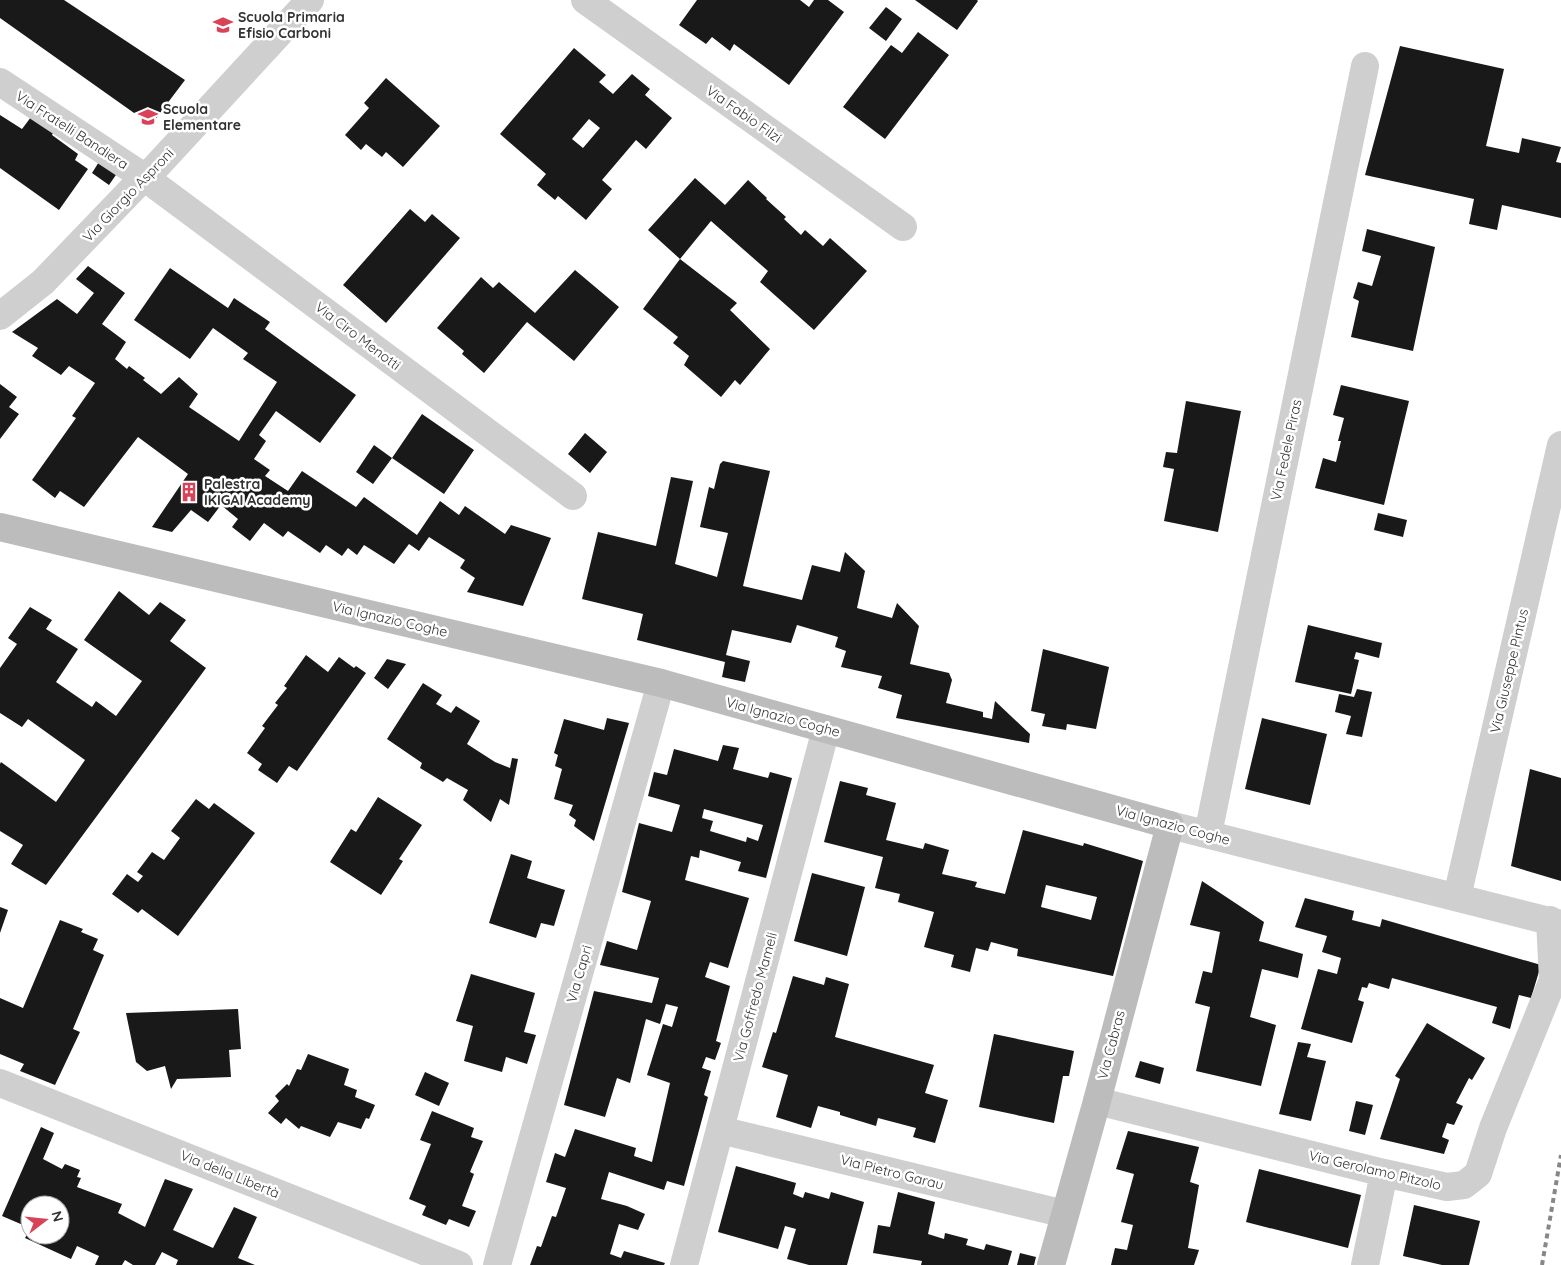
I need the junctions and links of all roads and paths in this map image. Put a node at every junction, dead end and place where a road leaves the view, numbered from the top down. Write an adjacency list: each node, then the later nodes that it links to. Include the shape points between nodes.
1 (310, 0): 5 (street, Via Giorgio Asproni)
2 (585, 0): 6 (street, Via Fabio Filzi)
3 (1365, 66): 14 (street, Via Fedele Piras)
4 (0, 82): 5 (street, Via Fratelli Bandiera)
5 (144, 177): 7 (street, Via Giorgio Asproni, via 43,282); 9 (street, Via Ciro Menotti)
6 (904, 227)
7 (0, 316)
8 (1561, 445): 15 (street, Via Giuseppe Pintus)
9 (573, 496)
10 (0, 527): 11 (street, Via Ignazio Coghe)
11 (660, 683): 12 (street, Via Ignazio Coghe); 23 (street, Via Capri)
12 (826, 729): 13 (street, Via Ignazio Coghe); 19 (street, Via Goffredo Mameli)
13 (1170, 825): 14 (street, Via Ignazio Coghe); 18 (street, Via Cabras)
14 (1208, 834): 15 (street, Via Ignazio Coghe)
15 (1457, 897): 16 (street, Via Ignazio Coghe)
16 (1555, 922): 20 (street, Via Gerolamo Pitzolo, via 1554,980 1493,1128 1478,1174 1464,1185 1447,1187)
17 (0, 1083): 22 (street, Via della Libertà)
18 (1097, 1101): 20 (street, Via Gerolamo Pitzolo); 21 (street, Via Cabras)
19 (720, 1130): 21 (street, Via Pietro Garau); 24 (street, Via Goffredo Mameli)
20 (1384, 1173): 26 (street)
21 (1065, 1214): 25 (street, Via Cabras)
22 (459, 1265)
23 (497, 1265)
24 (684, 1265)
25 (1051, 1265)
26 (1365, 1265)

